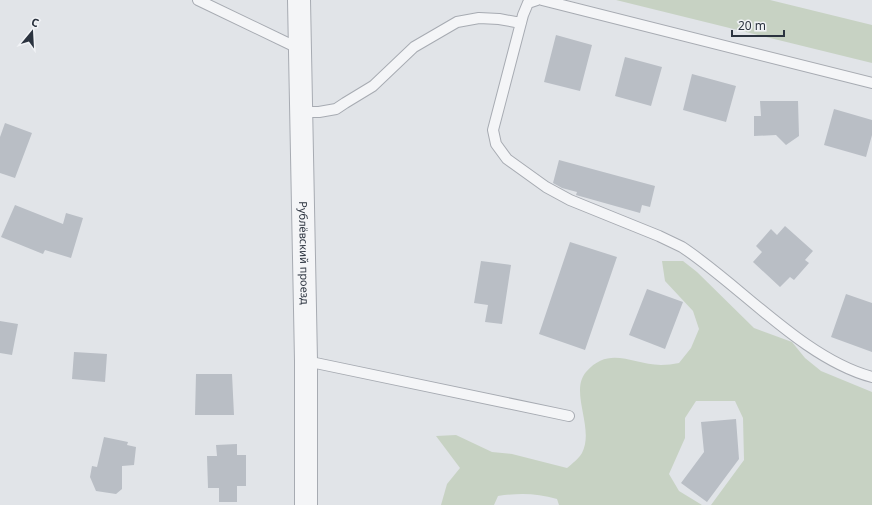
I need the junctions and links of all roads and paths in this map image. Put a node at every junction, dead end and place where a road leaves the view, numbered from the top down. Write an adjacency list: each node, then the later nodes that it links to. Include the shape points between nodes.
1 (198, 0): 6 (lane)
2 (299, 0): 6 (street, Рублёвский проезд)
3 (537, 0): 5 (lane, via 528,3)
4 (542, 0): 7 (lane)
5 (521, 23): 8 (lane, via 479,18 457,22 414,46 373,86 341,106 319,112); 10 (lane, via 493,130 496,144 508,159 546,187 570,200 682,247 823,355)
6 (300, 49): 8 (street, Рублёвский проезд)
7 (872, 83)
8 (301, 112): 9 (street, Рублёвский проезд)
9 (306, 361): 11 (lane); 12 (street, Рублёвский проезд)
10 (872, 377)
11 (569, 416)
12 (306, 505)

